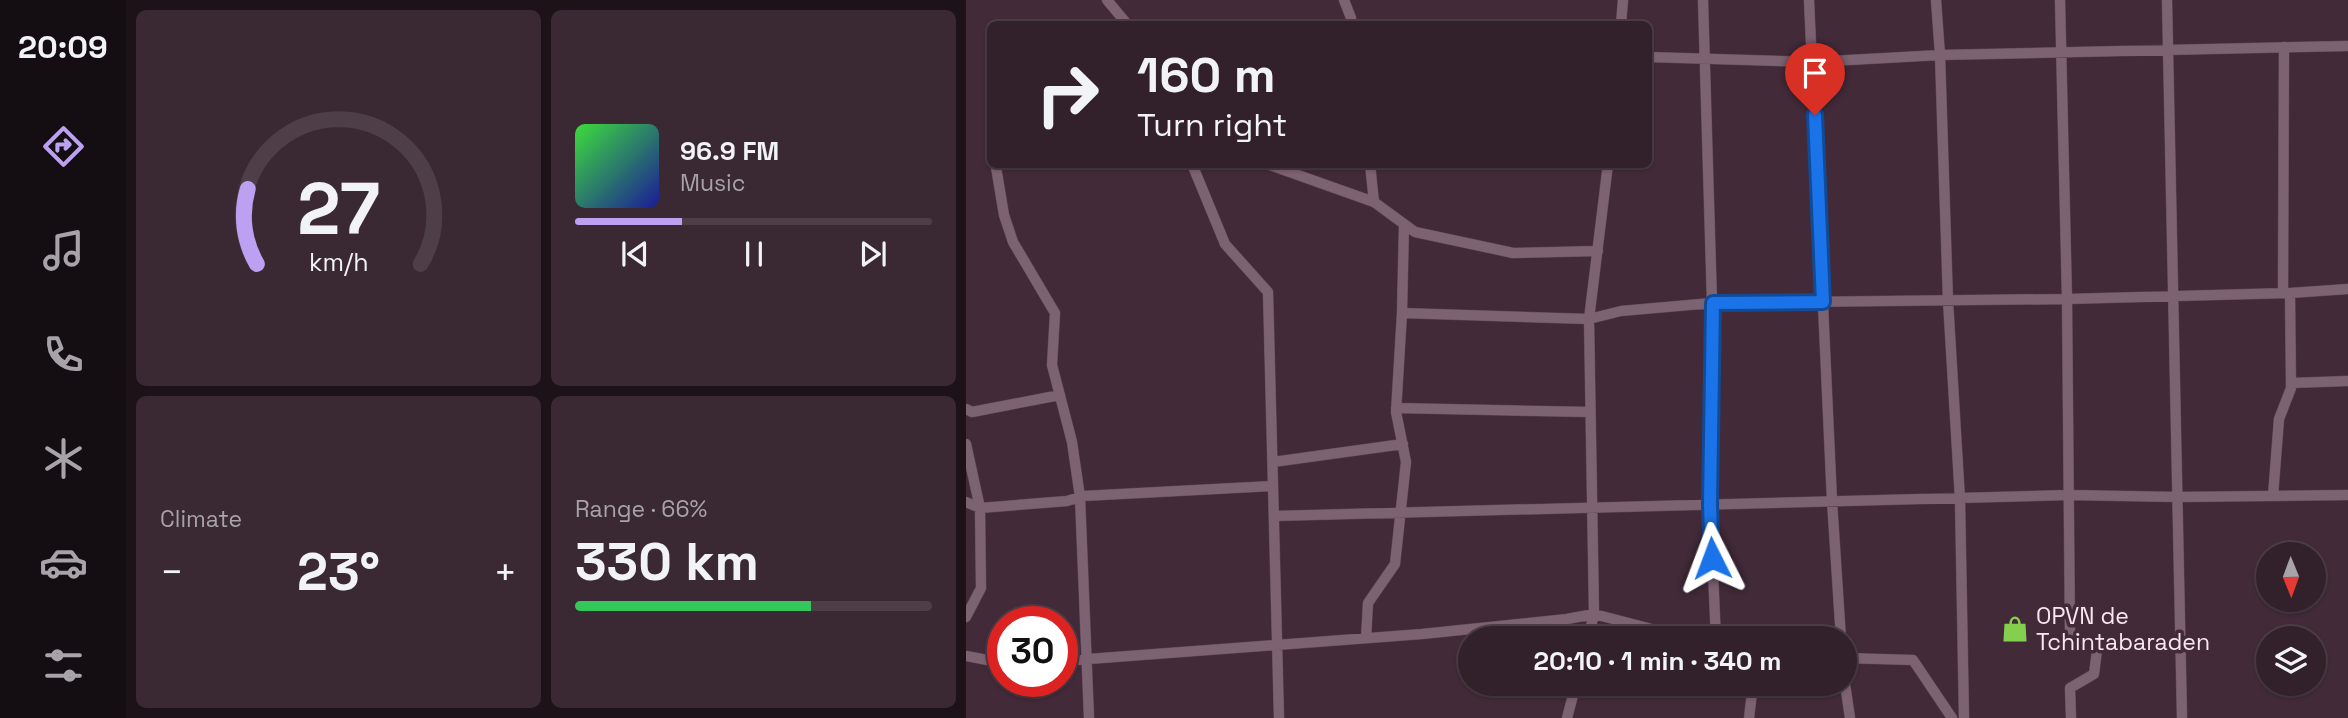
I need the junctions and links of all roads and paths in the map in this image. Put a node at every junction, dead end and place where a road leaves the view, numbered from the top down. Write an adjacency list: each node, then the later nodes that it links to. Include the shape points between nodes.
1 (1107, 0): 9 (street)
2 (1344, 0): 10 (street)
3 (1623, 0): 11 (street)
4 (1703, 0): 18 (street)
5 (1809, 0): 19 (street)
6 (1936, 0): 16 (street)
7 (2060, 0): 15 (street)
8 (2167, 0): 14 (street)
9 (1124, 21)
10 (1352, 21)
11 (1621, 21)
12 (2348, 46): 13 (street)
13 (2284, 47): 14 (street); 29 (street)
14 (2168, 48): 15 (street); 30 (street)
15 (2060, 52): 16 (street); 31 (street)
16 (1940, 55): 19 (street); 32 (street)
17 (1652, 57): 18 (street)
18 (1705, 58): 19 (street); 34 (street)
19 (1813, 62): 33 (street)
20 (996, 168): 39 (street, via 1013,242 1055,313 1052,365)
21 (1194, 168): 45 (street, via 1225,244 1268,292)
22 (1278, 168): 25 (street)
23 (1370, 168): 25 (street)
24 (1608, 168): 27 (street)
25 (1374, 202): 26 (street)
26 (1404, 224): 27 (street, via 1415,232 1513,253); 35 (street)
27 (1598, 251): 36 (street)
28 (2348, 289): 29 (street)
29 (2286, 293): 30 (street); 38 (street)
30 (2174, 296): 31 (street); 50 (street)
31 (2067, 299): 32 (street); 47 (street)
32 (1948, 301): 33 (street); 52 (street)
33 (1823, 302): 34 (street); 53 (street)
34 (1713, 303): 36 (street, via 1621,310); 55 (street)
35 (1402, 313): 36 (street); 40 (street)
36 (1589, 319): 42 (street)
37 (2348, 381): 38 (street)
38 (2291, 383): 49 (street, via 2279,419)
39 (1060, 395): 41 (street); 51 (street)
40 (1396, 408): 42 (street); 44 (street)
41 (966, 410)
42 (1590, 412): 57 (street)
43 (966, 444): 56 (street)
44 (1403, 444): 45 (street); 58 (street)
45 (1273, 462): 46 (street)
46 (1273, 486): 51 (street); 59 (street)
47 (2069, 495): 50 (street); 52 (street); 83 (street, via 2070,635 2096,650 2094,674 2070,688)
48 (2348, 495): 49 (street)
49 (2273, 496): 50 (street)
50 (2178, 497): 84 (street)
51 (1080, 498): 56 (street); 70 (street)
52 (1960, 499): 53 (street); 82 (street)
53 (1832, 501): 55 (street); 65 (street)
54 (966, 502): 56 (street)
55 (1710, 505): 57 (street); 64 (street)
56 (980, 508): 61 (street, via 981,588)
57 (1592, 508): 58 (street); 60 (street)
58 (1402, 513): 59 (street); 66 (street, via 1395,564 1368,603)
59 (1274, 516): 67 (street)
60 (1594, 614): 62 (street); 63 (street); 66 (street)
61 (966, 617)
62 (1591, 626)
63 (1640, 626)
64 (1715, 626)
65 (1840, 626)
66 (1366, 638): 67 (street)
67 (1277, 645): 70 (street); 77 (street)
68 (966, 656): 71 (street)
69 (1857, 658): 81 (street, via 1913,660)
70 (1086, 659): 72 (street); 76 (street)
71 (987, 660)
72 (1078, 660)
73 (1573, 696): 78 (street)
74 (1752, 696): 79 (street)
75 (1847, 696): 80 (street)
76 (1088, 718)
77 (1279, 718)
78 (1567, 718)
79 (1749, 718)
80 (1850, 718)
81 (1952, 718)
82 (1964, 718)
83 (2071, 718)
84 (2182, 718)

